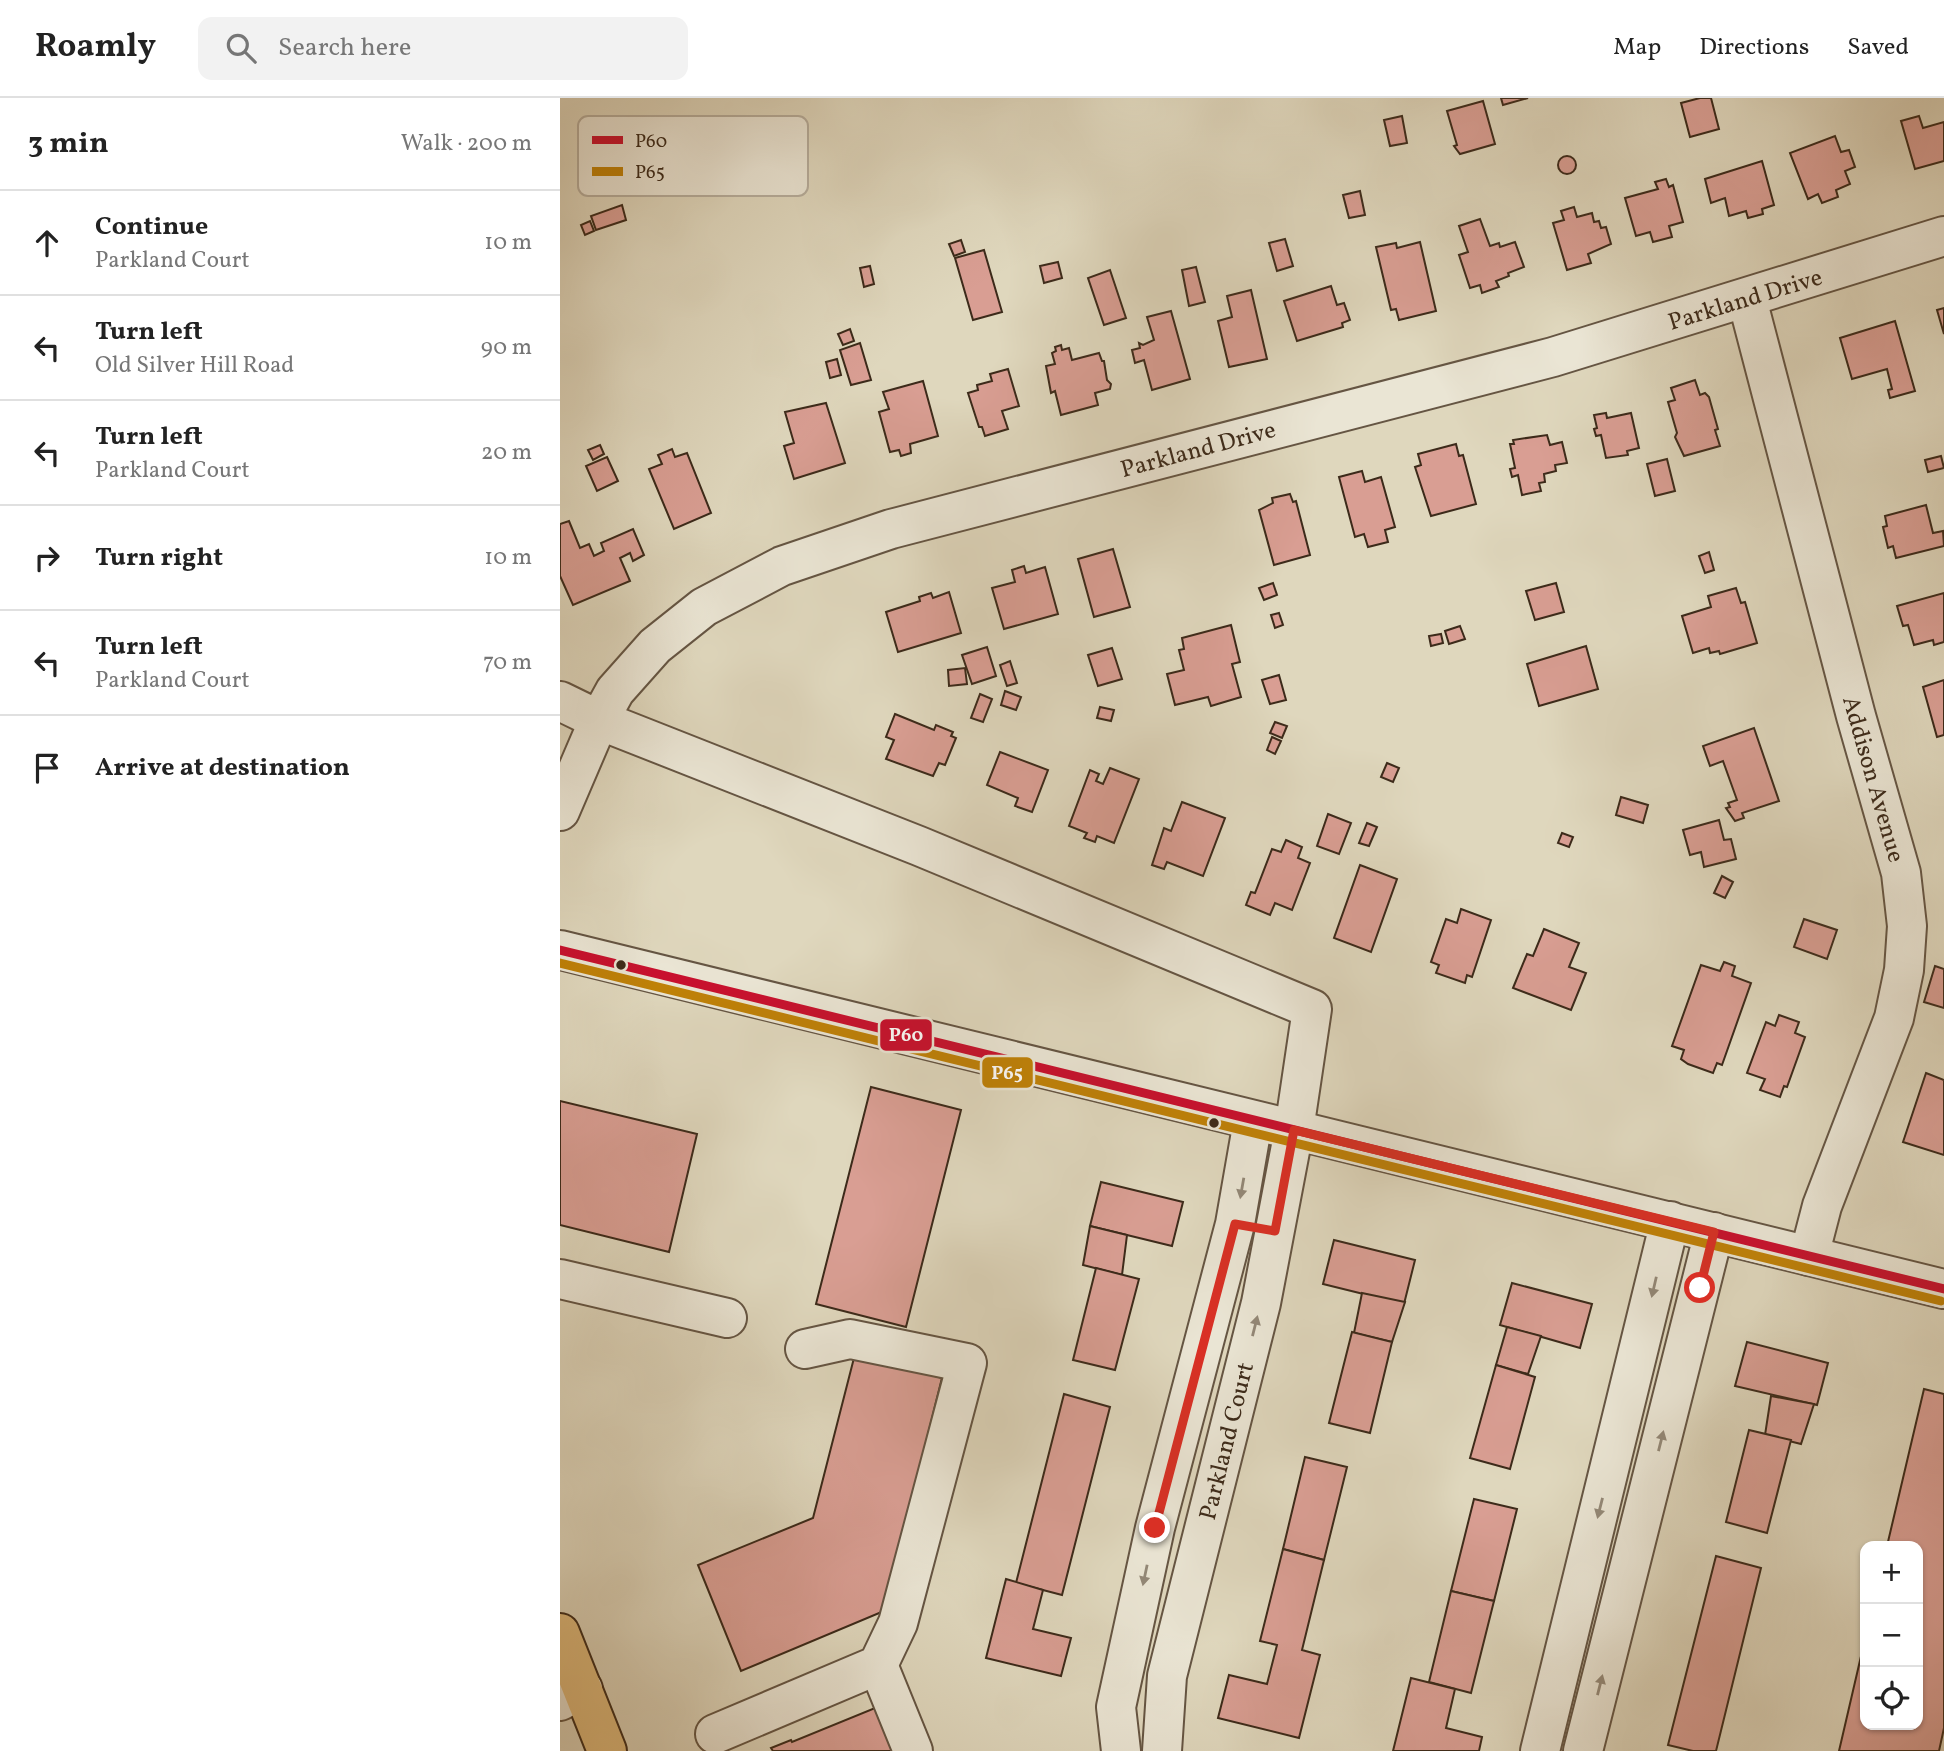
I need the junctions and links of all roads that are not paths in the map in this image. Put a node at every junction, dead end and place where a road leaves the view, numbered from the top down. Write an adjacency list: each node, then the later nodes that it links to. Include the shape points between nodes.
1 (1944, 236): 2 (street, Parkland Drive)
2 (1747, 299): 4 (street, Parkland Drive, via 1553,357 891,529 782,566 678,625 615,691); 13 (street, Addison Avenue, via 1901,873 1907,926 1894,1018 1822,1206)
3 (560, 701): 4 (street)
4 (599, 720): 5 (street, Parkland Drive); 8 (street, Parkland Court, via 1312,1009)
5 (560, 811)
6 (560, 950): 7 (street)
7 (1253, 1121): 8 (street); 10 (street, Parkland Court, one-way to 10)
8 (1294, 1130): 9 (street); 11 (street, Parkland Court)
9 (1670, 1221): 12 (street); 17 (street, one-way to 17)
10 (1235, 1224): 11 (street); 21 (street, Parkland Court, one-way to 21, via 1155,1528)
11 (1275, 1231): 23 (street, Parkland Court, one-way to 11)
12 (1714, 1232): 13 (street); 18 (street)
13 (1809, 1256): 15 (street)
14 (560, 1279): 16 (street)
15 (1944, 1289)
16 (727, 1318)
17 (1644, 1332): 18 (street); 30 (street, one-way to 30)
18 (1686, 1344): 31 (street, one-way to 18)
19 (805, 1349): 22 (street, via 850,1339 967,1363 898,1623)
20 (560, 1633): 24 (main road)
21 (1126, 1663): 23 (street); 28 (street, Parkland Court, via 1116,1707)
22 (878, 1665): 25 (street); 27 (street)
23 (1167, 1676): 29 (street, Parkland Court)
24 (571, 1695): 26 (main road)
25 (715, 1734)
26 (607, 1751)
27 (913, 1751)
28 (1121, 1751)
29 (1161, 1751)
30 (1539, 1751)
31 (1583, 1751)

